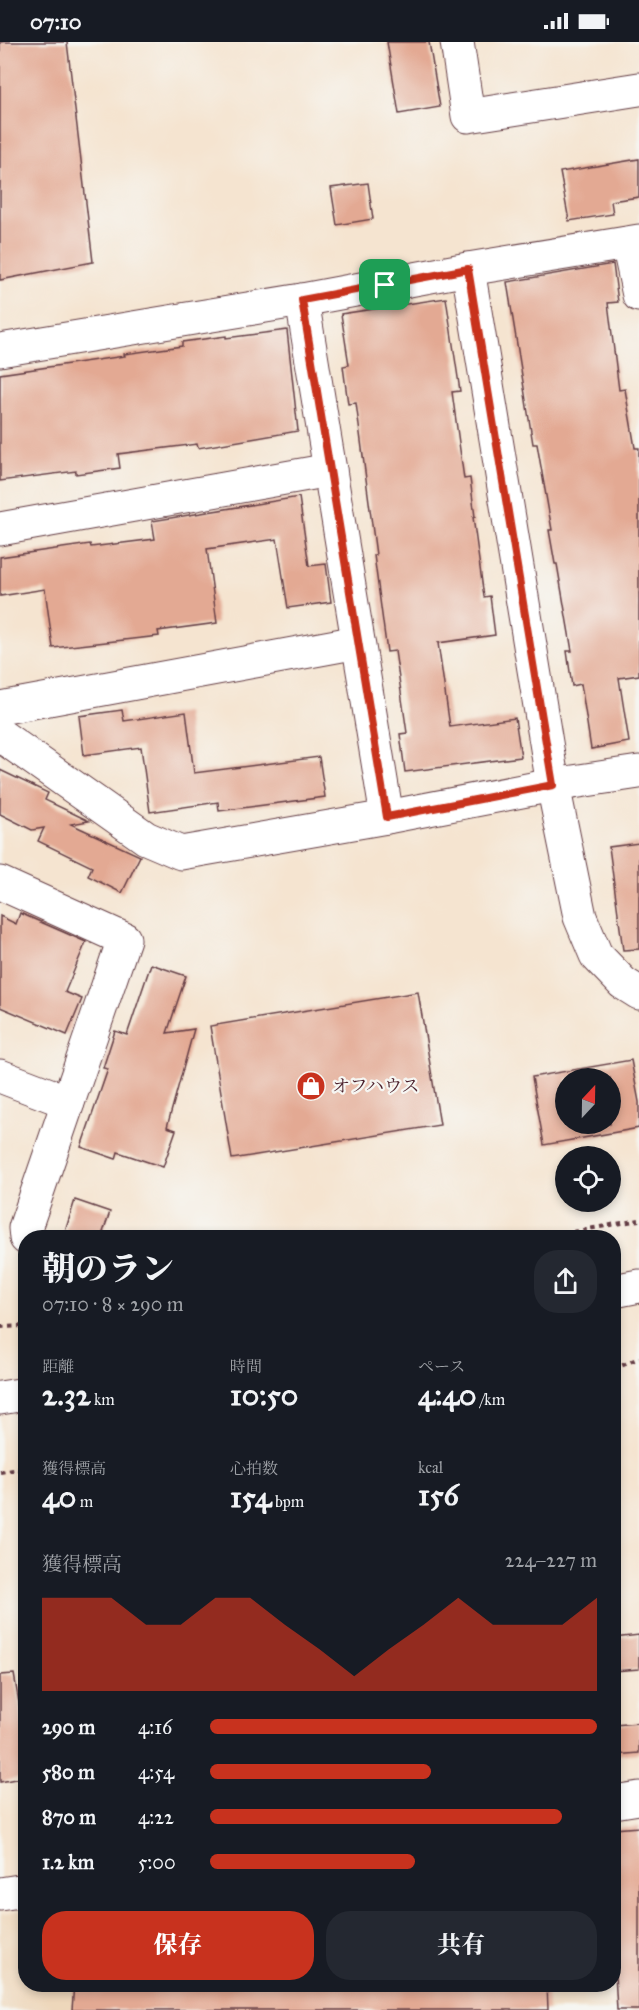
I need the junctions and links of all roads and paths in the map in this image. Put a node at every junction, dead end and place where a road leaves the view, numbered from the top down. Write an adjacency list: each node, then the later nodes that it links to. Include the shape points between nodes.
1 (457, 42): 2 (street, via 468,116)
2 (639, 90)
3 (634, 242): 4 (street); 5 (street)
4 (468, 269): 6 (street); 14 (street)
5 (639, 295)
6 (302, 300): 7 (street); 8 (street)
7 (0, 350)
8 (330, 470): 9 (street); 10 (street)
9 (0, 530)
10 (358, 642): 11 (street); 15 (street)
11 (0, 708)
12 (0, 735): 15 (street, via 146,838 182,853)
13 (639, 772): 14 (street)
14 (553, 785): 15 (street); 17 (street, via 580,917 596,955 623,983)
15 (387, 817)
16 (0, 883): 19 (street, via 124,939)
17 (639, 993)
18 (0, 1076): 19 (street)
19 (68, 1102): 21 (street)
20 (639, 1220): 22 (path)
21 (25, 1230)
22 (583, 1230)
23 (639, 1286): 24 (street)
24 (621, 1290)
25 (18, 1326): 26 (path)
26 (0, 1327)
27 (639, 1358): 28 (path)
28 (621, 1366)
29 (18, 1395): 30 (street)
30 (0, 1398)
31 (18, 1469): 32 (path)
32 (0, 1472)
33 (639, 1798): 34 (street)
34 (621, 1801)
35 (18, 1891): 36 (street)
36 (0, 1894)

